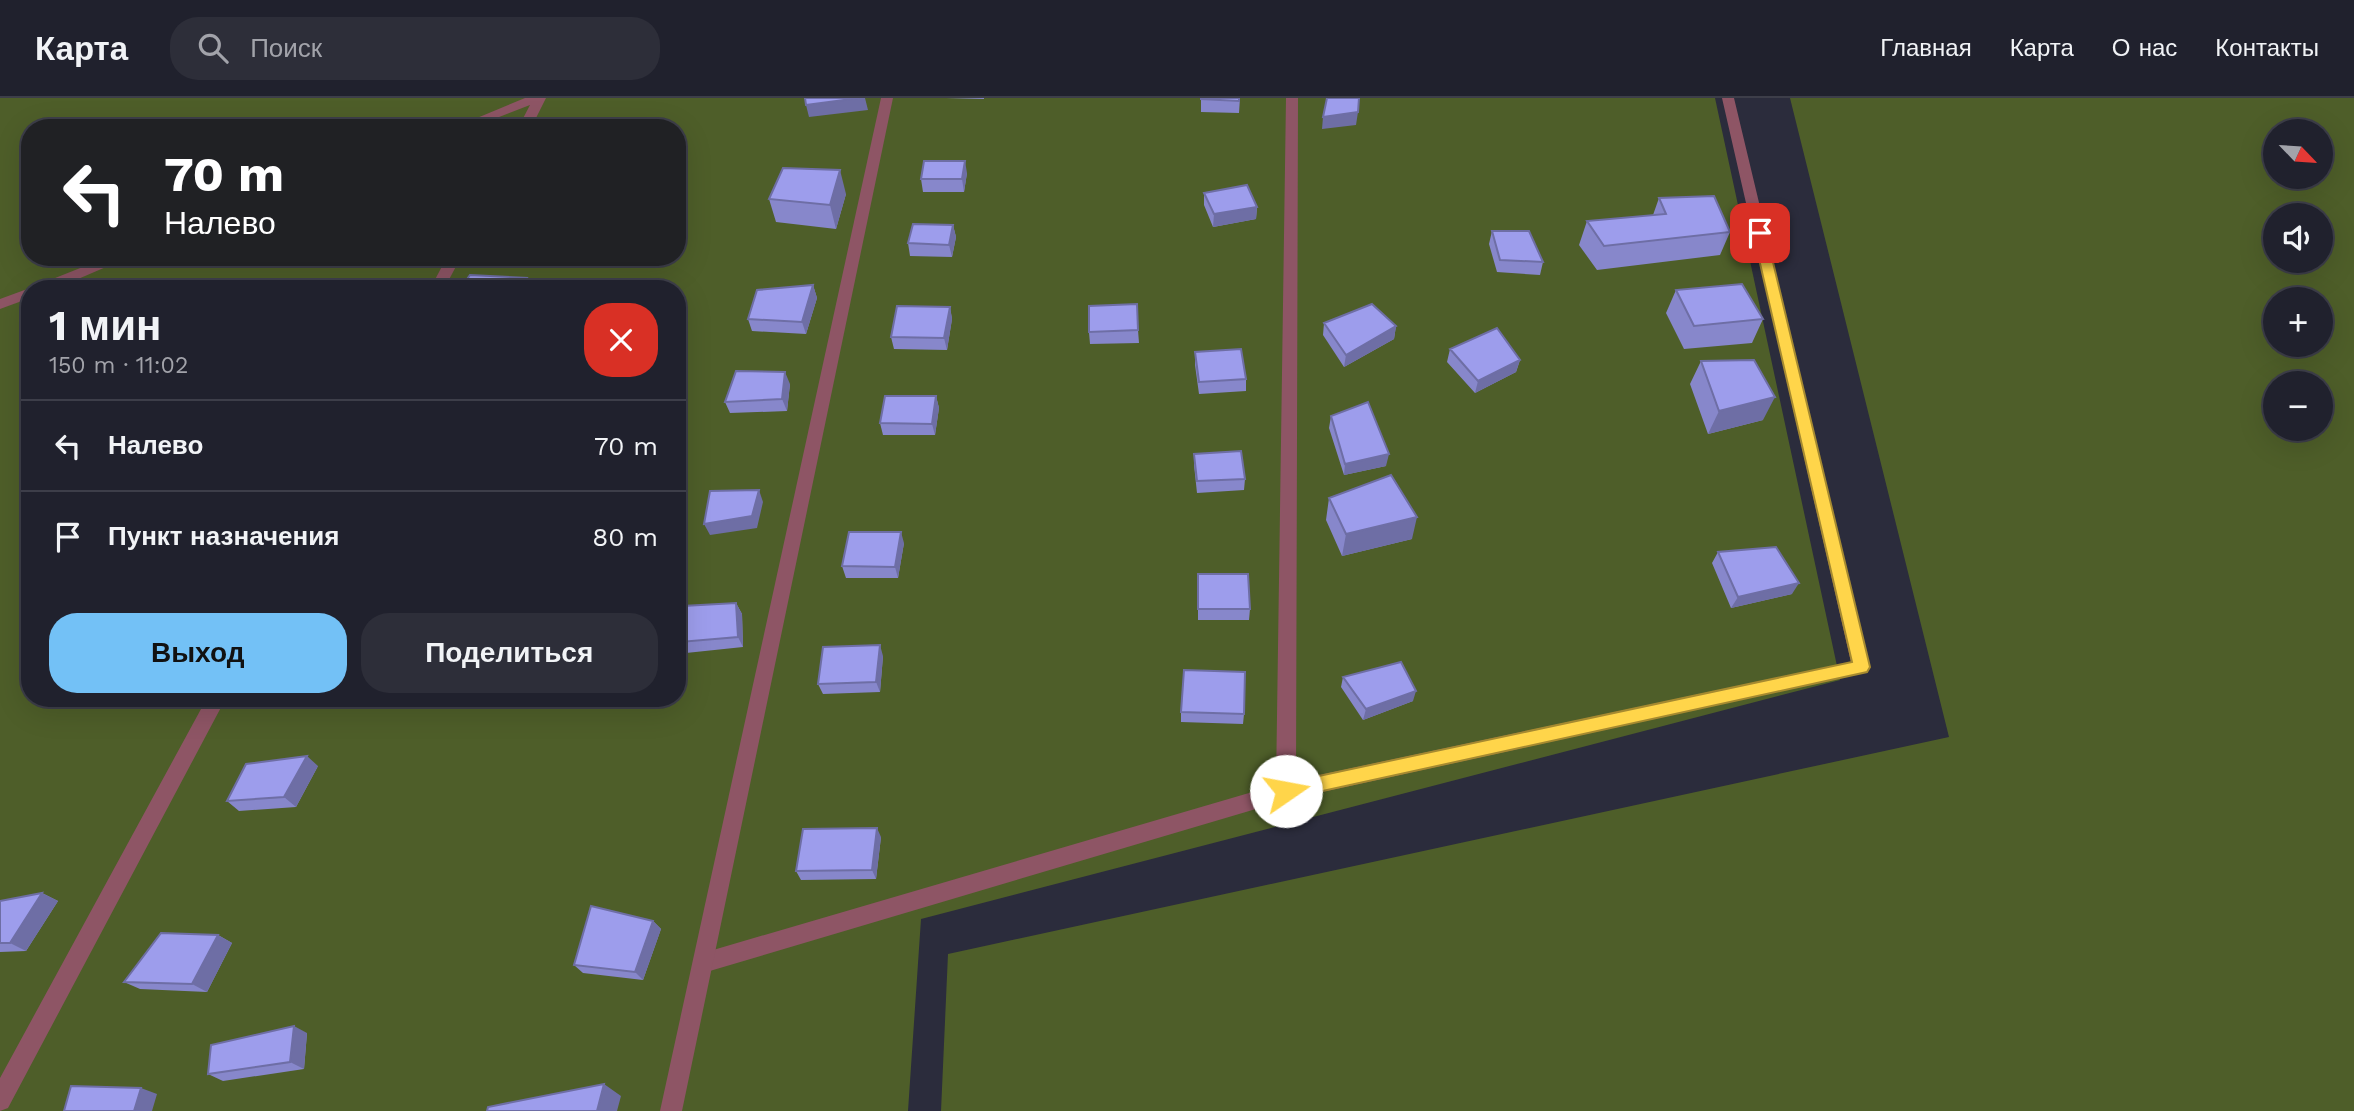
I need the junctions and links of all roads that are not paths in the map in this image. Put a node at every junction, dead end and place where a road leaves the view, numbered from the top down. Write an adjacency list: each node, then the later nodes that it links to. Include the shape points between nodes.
1 (538, 98): 5 (street); 6 (street)
2 (887, 98): 13 (street)
3 (1292, 98): 12 (street)
4 (1728, 98): 12 (street, via 1861,667)
5 (483, 119)
6 (528, 119)
7 (99, 266): 8 (street)
8 (63, 280)
9 (21, 296): 10 (street)
10 (0, 304)
11 (212, 707): 14 (street)
12 (1286, 791): 13 (street)
13 (703, 963): 15 (street)
14 (0, 1100)
15 (671, 1111)

